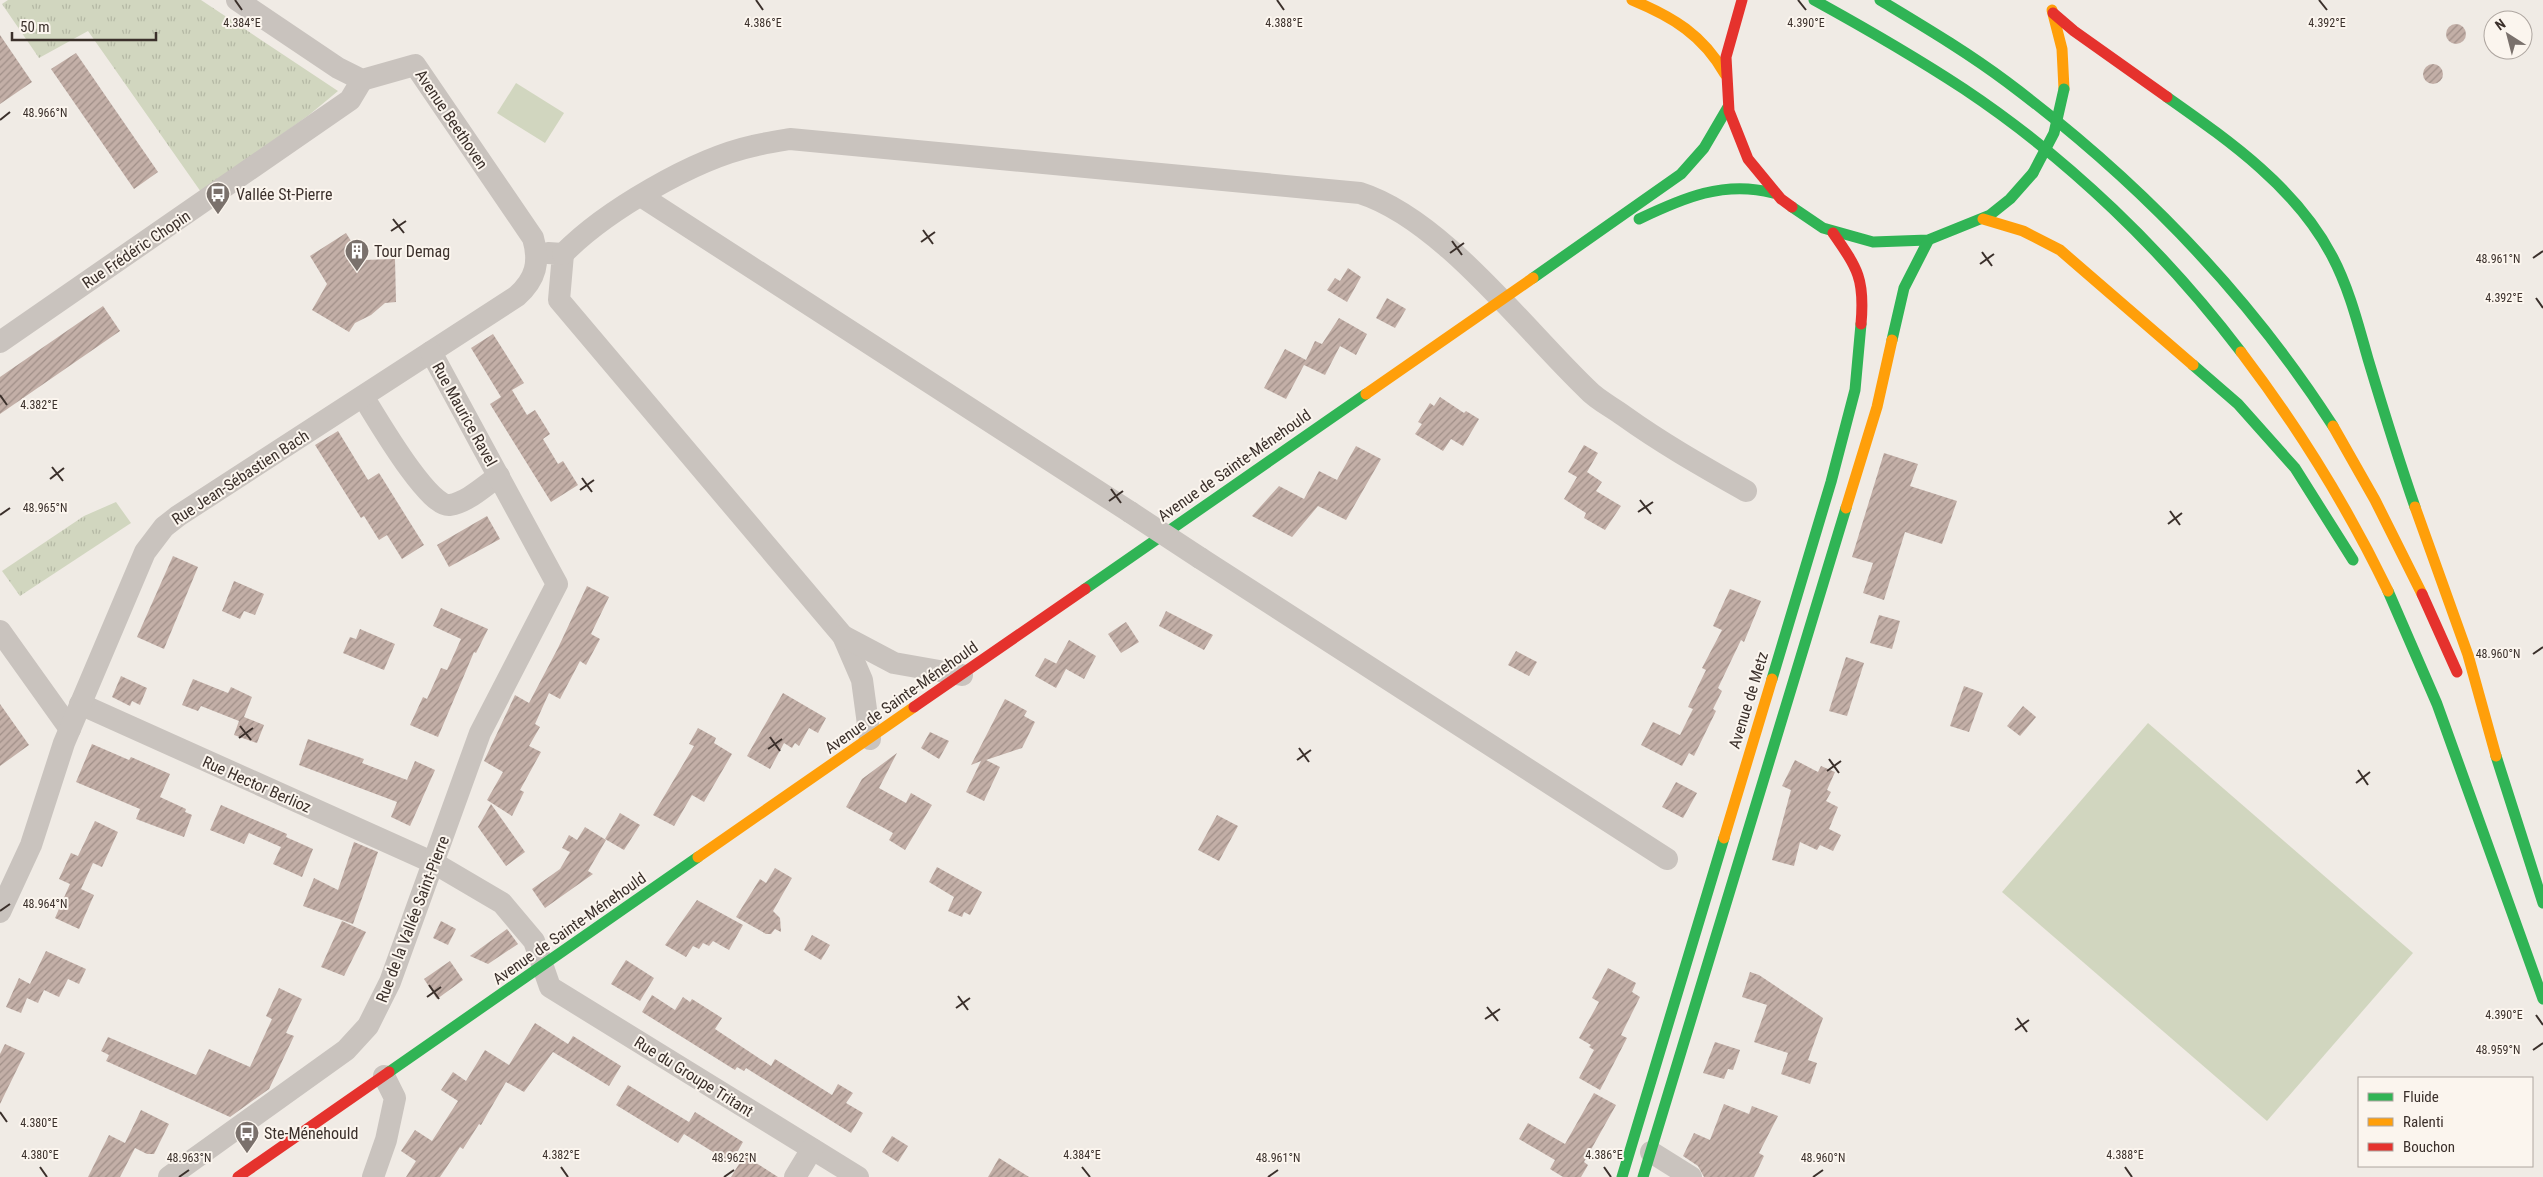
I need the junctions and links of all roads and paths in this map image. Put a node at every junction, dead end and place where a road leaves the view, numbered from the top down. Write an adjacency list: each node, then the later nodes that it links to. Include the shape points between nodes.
1 (237, 0): 9 (street, via 338,68)
2 (1632, 0): 8 (main road, via 1694,31 1716,56)
3 (1742, 0): 8 (main road, via 1730,32)
4 (1814, 0): 34 (main road, via 1916,56 2039,143 2097,193 2172,268 2259,374 2326,473 2401,618)
5 (1880, 0): 31 (main road, via 2013,85 2078,136 2191,245 2253,316 2317,403 2351,458 2421,592)
6 (2047, 0): 7 (main road)
7 (2053, 13): 13 (main road, bridge, via 2061,38 2064,64 2064,89 2054,133 2033,173 2002,206); 37 (main road, via 2218,133 2276,182 2331,254 2347,289 2400,464 2468,655)
8 (1725, 74): 10 (main road)
9 (362, 80): 17 (street, Avenue Beethoven, via 415,65 533,238); 20 (street, Rue Frédéric Chopin, via 350,100)
10 (1728, 107): 11 (main road, via 1744,153); 16 (main road, Avenue de Sainte-Ménehould, via 1710,142 1686,170)
11 (1773, 193): 14 (main road, via 1797,214); 16 (main road, Avenue de Sainte-Ménehould, via 1760,188 1740,187 1705,193 1662,208)
12 (641, 196): 18 (street, via 580,236); 19 (street, via 701,164 752,146 790,139 1329,189 1380,199 1407,216 1433,236); 38 (street, bridge)
13 (1983, 219): 15 (main road); 25 (main road, via 2024,230 2060,250 2238,404 2295,468)
14 (1833, 233): 15 (main road, via 1880,243); 53 (main road, Avenue de Metz, via 1856,266 1862,286 1862,324 1855,390 1831,482)
15 (1928, 241): 47 (main road, via 1904,288 1877,407)
16 (1583, 244): 19 (main road, Avenue de Sainte-Ménehould)
17 (538, 253): 18 (street); 21 (street, Rue Jean-Sébastien Bach, via 535,273 528,286)
18 (563, 254): 29 (street, via 559,300)
19 (1500, 300): 24 (street, via 1588,391 1672,449); 30 (main road, Avenue de Sainte-Ménehould)
20 (0, 342)
21 (431, 352): 22 (street, Rue Jean-Sébastien Bach); 23 (street, Rue Maurice Ravel)
22 (364, 398): 23 (street, Rue Maurice Ravel, via 421,485 437,501 448,506 462,501); 33 (street, Rue Jean-Sébastien Bach, via 164,527 145,552)
23 (499, 476): 26 (street, Rue Maurice Ravel)
24 (1746, 492)
25 (2361, 573)
26 (557, 584): 39 (street, Rue de la Vallée Saint-Pierre, via 480,733)
27 (2390, 624): 34 (main road)
28 (0, 631): 35 (street)
29 (843, 636): 30 (street, via 894,663); 36 (street, via 862,680)
30 (962, 675): 36 (main road, Avenue de Sainte-Ménehould)
31 (2460, 681)
32 (2468, 699): 37 (main road)
33 (80, 704): 35 (street, Rue Jean-Sébastien Bach); 39 (street, Rue Hector Berlioz)
34 (2442, 716): 44 (main road)
35 (70, 729): 40 (street, Rue Jean-Sébastien Bach, via 31,845)
36 (870, 739): 43 (main road, Avenue de Sainte-Ménehould)
37 (2500, 770): 41 (main road)
38 (1667, 858)
39 (434, 863): 43 (street, Rue Hector Berlioz, via 502,903 534,941); 48 (street, Rue de la Vallée Saint-Pierre, via 390,982 368,1026 346,1050)
40 (6, 877): 42 (street, Rue Jean-Sébastien Bach)
41 (2543, 904)
42 (0, 912)
43 (544, 965): 45 (main road, Avenue de Sainte-Ménehould); 46 (street, Rue du Groupe Tritant, via 550,987)
44 (2543, 999)
45 (384, 1076): 49 (main road, Avenue de Sainte-Ménehould); 50 (street, via 395,1098 386,1140)
46 (812, 1149): 51 (street); 52 (street, Rue du Groupe Tritant)
47 (1650, 1152): 54 (main road); 55 (street)
48 (168, 1177)
49 (238, 1177)
50 (373, 1177)
51 (795, 1177)
52 (858, 1177)
53 (1622, 1177)
54 (1643, 1177)
55 (1691, 1177)

